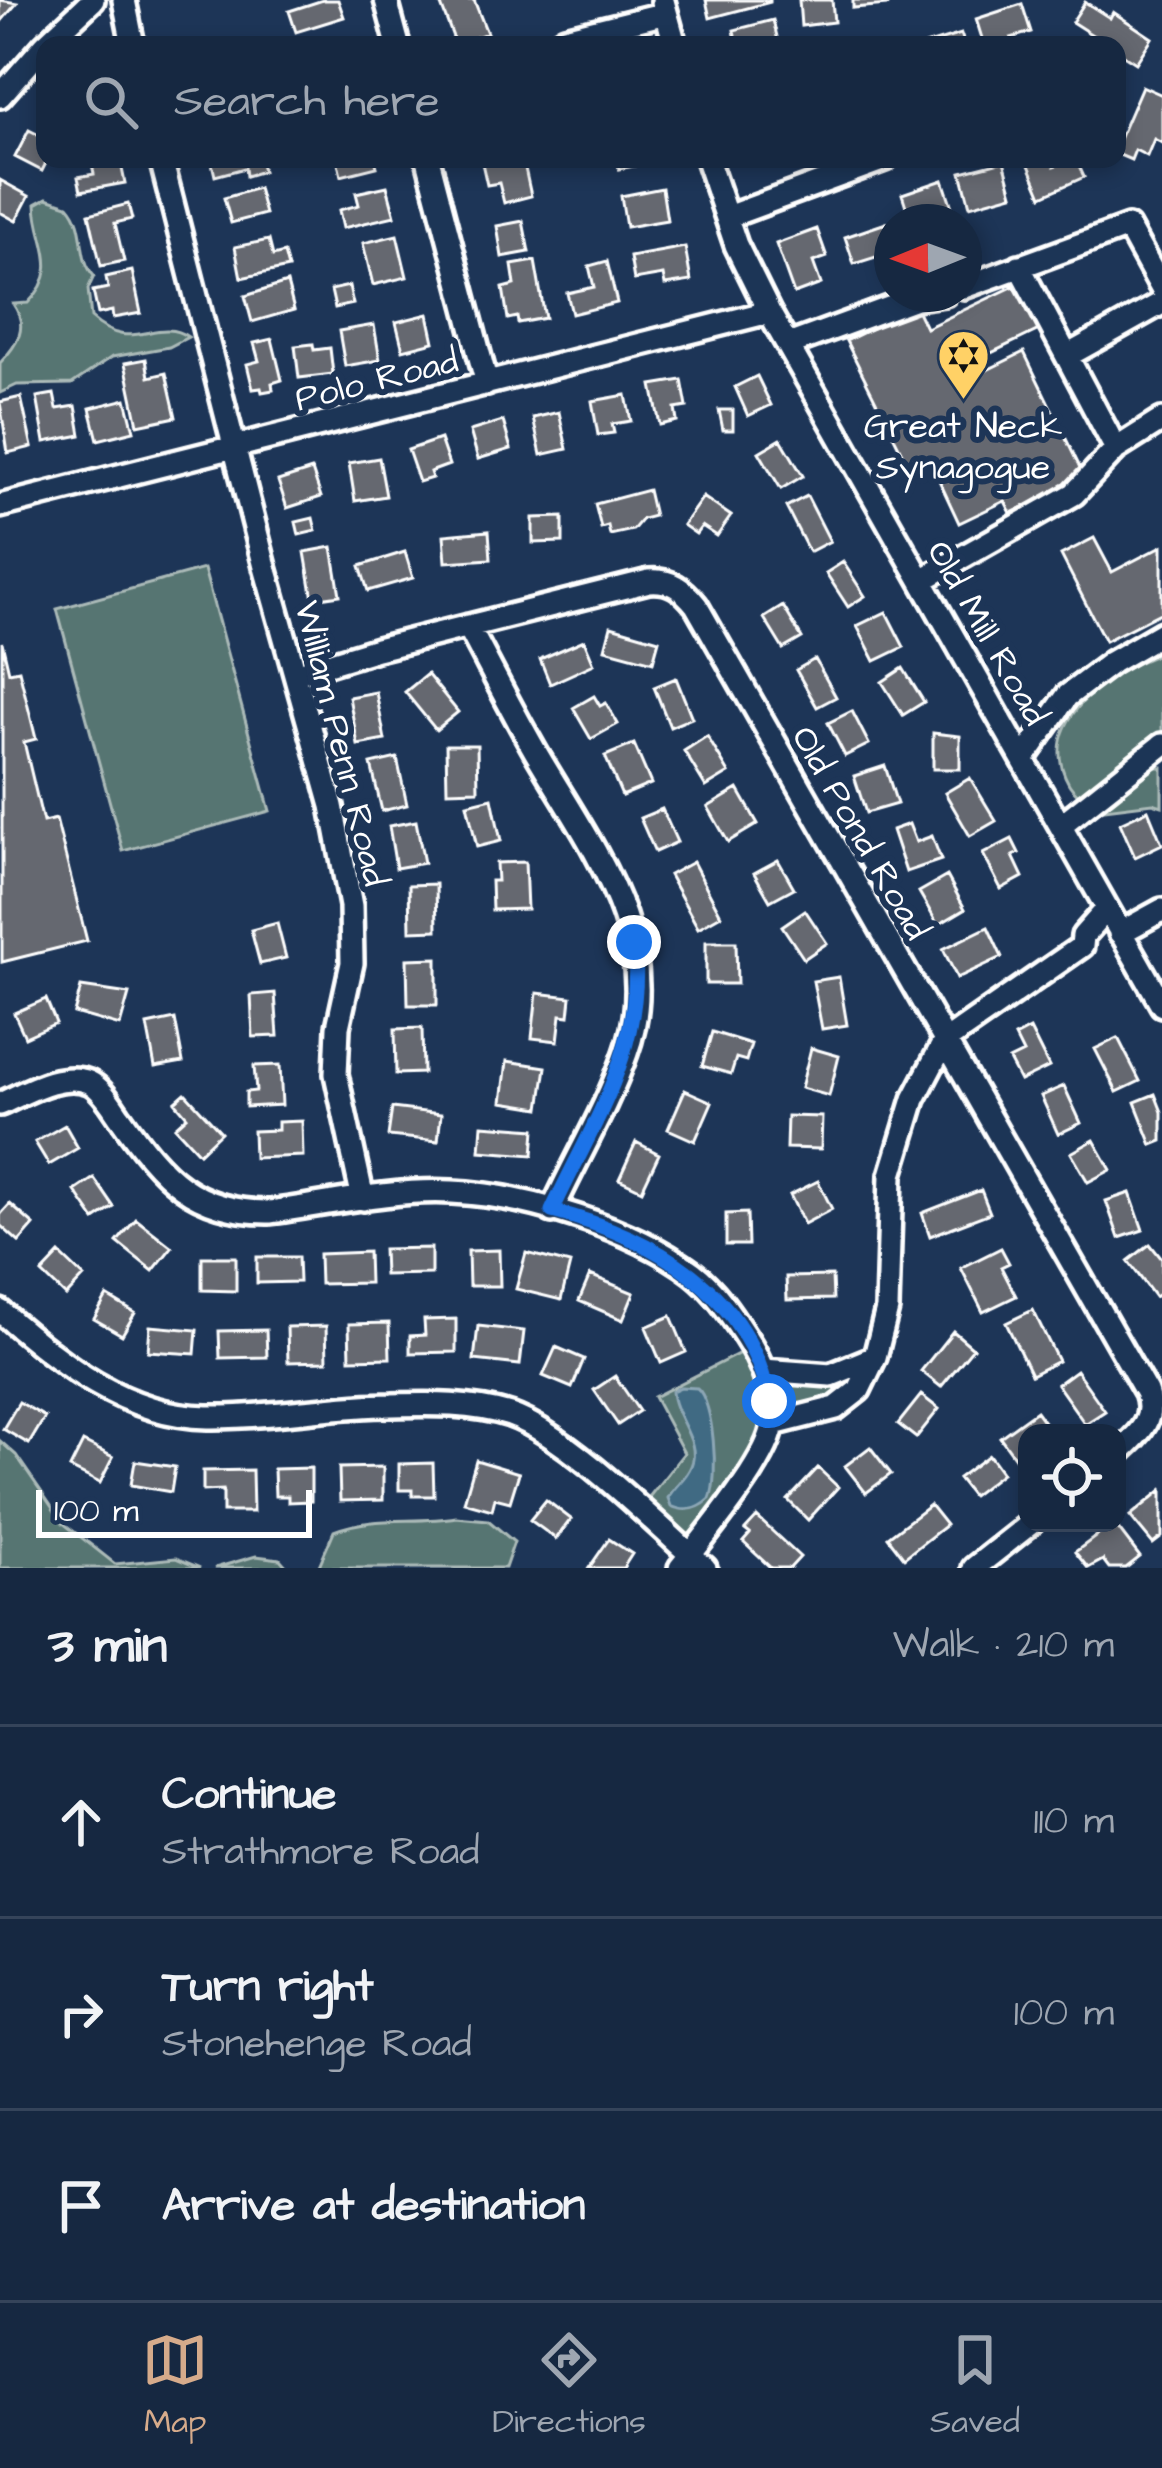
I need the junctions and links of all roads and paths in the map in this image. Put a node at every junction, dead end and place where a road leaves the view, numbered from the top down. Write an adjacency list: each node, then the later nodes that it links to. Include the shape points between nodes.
1 (93, 0): 5 (street)
2 (124, 0): 6 (street)
3 (386, 0): 7 (street)
4 (664, 6): 8 (street); 9 (street)
5 (55, 36)
6 (131, 36)
7 (396, 36)
8 (571, 36)
9 (672, 36)
10 (36, 55): 11 (street)
11 (0, 96)
12 (163, 168): 27 (street, William Penn Road)
13 (430, 168): 25 (street)
14 (710, 168): 16 (street, Old Mill Road)
15 (860, 168): 16 (street)
16 (727, 217): 21 (street, Old Mill Road)
17 (1019, 266): 18 (street); 19 (street, via 1128,227); 24 (street)
18 (982, 280)
19 (1162, 289)
20 (1162, 303): 24 (street)
21 (769, 312): 23 (street, Old Mill Road); 25 (street, Polo Road)
22 (879, 312): 23 (street)
23 (788, 346): 30 (street, Old Mill Road)
24 (1067, 356): 28 (street)
25 (487, 384): 27 (street, Polo Road)
26 (1162, 420): 28 (street)
27 (236, 447): 29 (street, Polo Road); 33 (street, William Penn Road)
28 (1116, 449): 30 (street, via 1075,494)
29 (0, 506)
30 (922, 580): 35 (street, Old Mill Road)
31 (468, 626): 33 (street, Old Pond Road); 42 (street, Old Pond Road, via 650,580 683,589); 45 (street, via 612,882 634,942 636,1006 627,1052)
32 (1162, 633): 35 (street, via 1067,696)
33 (295, 674): 44 (street, William Penn Road, via 351,906 352,963 336,1074)
34 (1162, 745): 36 (street)
35 (1024, 759): 36 (street, Old Mill Road)
36 (1061, 825): 37 (street, Old Mill Road)
37 (1107, 910): 39 (street, Old Mill Road); 40 (street)
38 (1162, 910): 39 (street)
39 (1122, 937): 40 (street); 41 (street, Old Mill Road)
40 (1082, 946): 42 (street)
41 (1162, 1005)
42 (944, 1042): 47 (street, via 914,1099 891,1175 887,1309); 50 (street, Old Pond Road, via 1146,1391 1148,1422)
43 (0, 1105): 44 (street, via 41,1086 90,1083 165,1174 216,1207 270,1212)
44 (363, 1199): 45 (street, via 451,1191)
45 (552, 1211): 48 (street, via 632,1238 692,1273 723,1302)
46 (0, 1311): 52 (street, via 90,1381 175,1414 440,1404 518,1418 562,1444)
47 (875, 1357): 48 (street, via 831,1375); 49 (street, via 859,1390 836,1408)
48 (764, 1370): 49 (street)
49 (773, 1424): 52 (street)
50 (1126, 1445)
51 (1019, 1532): 53 (street)
52 (692, 1564)
53 (974, 1568)

